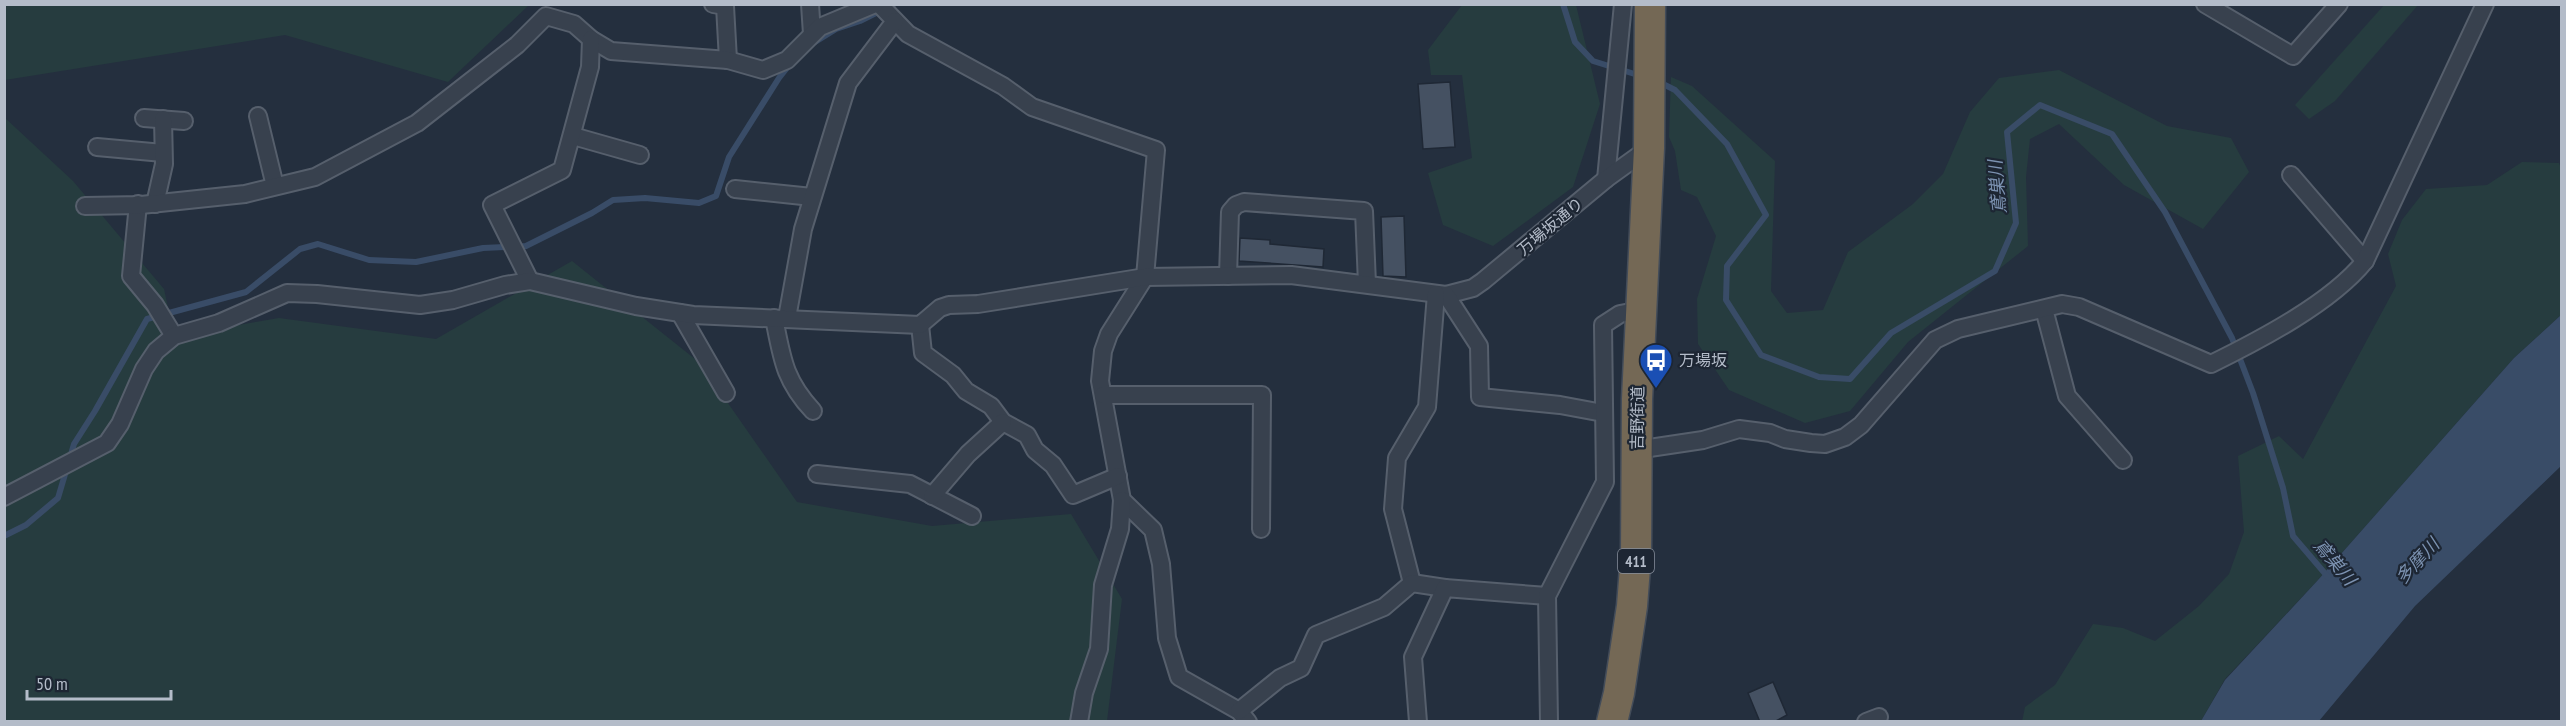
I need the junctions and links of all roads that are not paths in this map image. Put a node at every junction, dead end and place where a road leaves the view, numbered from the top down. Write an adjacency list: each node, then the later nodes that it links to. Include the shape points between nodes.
1 (713, 4): 12 (street, via 725,6)
2 (810, 4): 10 (street)
3 (877, 4): 9 (street); 10 (street, via 820,27)
4 (1623, 4): 23 (street)
5 (1650, 4): 19 (highway, 吉野街道 / 411)
6 (2205, 4): 7 (street, via 2292,56)
7 (2339, 4)
8 (2485, 4): 29 (street)
9 (894, 20): 26 (street, via 848,82); 31 (street, via 908,34 1003,86 1032,107 1156,150)
10 (812, 34): 12 (street, via 787,60 763,70)
11 (591, 39): 12 (street, via 611,51); 17 (street, via 590,67); 24 (street, via 574,24 546,16 517,45 417,123 315,177)
12 (728, 60)
13 (258, 116): 24 (street)
14 (144, 118): 15 (street)
15 (163, 119): 16 (street); 20 (street)
16 (184, 121)
17 (573, 136): 21 (street); 32 (street, via 562,170 492,205)
18 (97, 147): 20 (street)
19 (1649, 148): 23 (street, 万場坂通り); 36 (highway, 吉野街道 / 411)
20 (163, 153): 27 (street, via 164,164)
21 (640, 154)
22 (2291, 175): 29 (street)
23 (1606, 179): 34 (street, 万場坂通り, via 1483,282 1473,288)
24 (275, 186): 27 (street, via 244,194)
25 (735, 189): 26 (street)
26 (812, 197): 38 (street)
27 (146, 204): 28 (street); 40 (street, via 131,276)
28 (85, 206)
29 (2365, 261): 35 (street, via 2342,286 2249,345 2211,364 2079,307 2062,304)
30 (1228, 276): 31 (street); 33 (street, via 1291,275); 33 (street, via 1230,212 1244,202 1364,211)
31 (1145, 277): 39 (street, via 978,304 949,305); 42 (street, via 1109,334 1100,381)
32 (530, 281): 37 (street); 40 (street, via 420,305 287,293 219,323)
33 (1367, 284): 34 (street)
34 (1441, 294): 44 (street, via 1479,346 1480,397); 55 (street, via 1427,407 1397,458 1393,509)
35 (2044, 309): 46 (street, via 1958,329 1935,340 1861,425 1845,437 1825,444 1739,429 1703,440); 47 (street, via 2067,396)
36 (1641, 310): 44 (street, via 1620,314 1604,325); 46 (highway, 吉野街道 / 411)
37 (680, 313): 38 (street); 41 (street)
38 (781, 318): 39 (street); 43 (street, via 785,371 798,396)
39 (920, 325): 45 (street, via 923,353 953,375 966,392 991,406)
40 (174, 336): 51 (street, via 156,351 144,369 120,424 107,443)
41 (726, 393)
42 (1103, 395): 49 (street); 54 (street, via 1262,395)
43 (813, 411)
44 (1604, 413): 57 (street, via 1605,482)
45 (1003, 422): 49 (street, via 1027,435 1073,495); 50 (street, via 968,454)
46 (1636, 450): 62 (highway, 吉野街道 / 411, via 1632,606)
47 (2123, 460)
48 (817, 474): 50 (street, via 910,484)
49 (1118, 476): 52 (street)
50 (932, 496): 53 (street)
51 (4, 497)
52 (1122, 500): 58 (street, via 1153,530 1161,564 1167,638 1179,677); 59 (street, via 1120,529 1103,585 1099,649)
53 (972, 516)
54 (1261, 529)
55 (1412, 583): 56 (street); 58 (street, via 1384,607 1316,635 1301,668 1280,678)
56 (1445, 588): 57 (street); 60 (street, via 1413,657)
57 (1548, 596): 61 (street)
58 (1244, 716)
59 (1079, 722)
60 (1418, 722)
61 (1549, 722)
62 (1612, 722)

